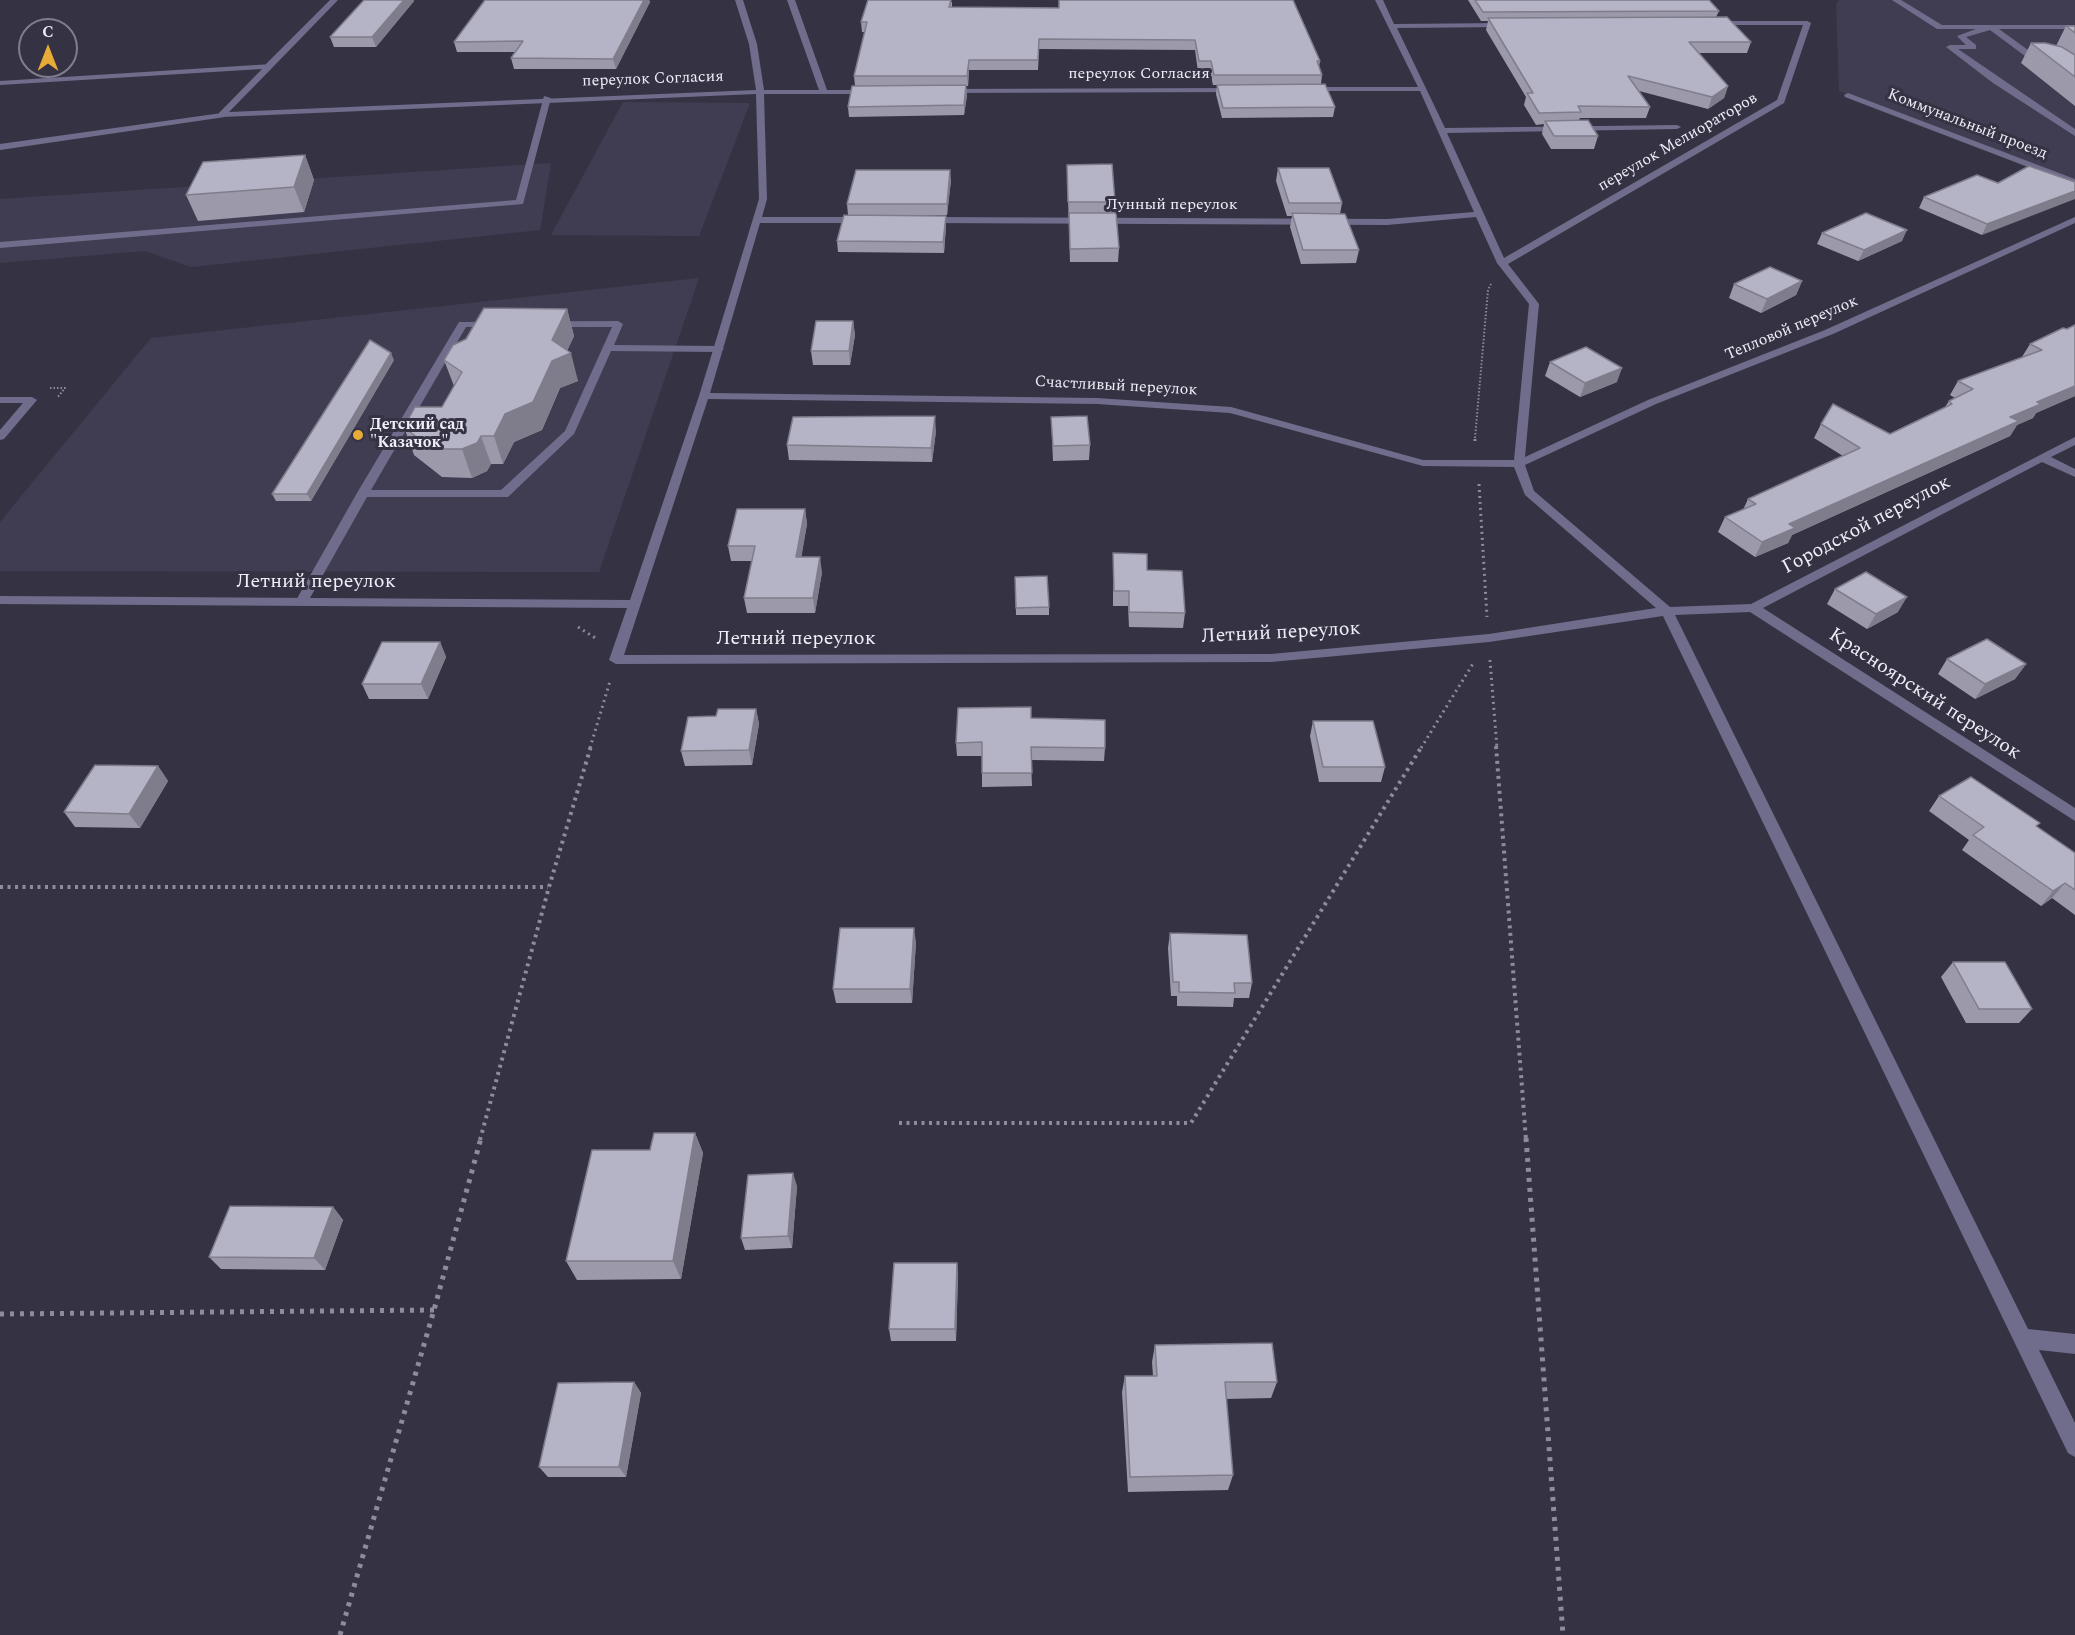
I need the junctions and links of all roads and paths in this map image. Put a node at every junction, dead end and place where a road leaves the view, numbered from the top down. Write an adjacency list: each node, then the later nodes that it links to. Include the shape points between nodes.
1 (334, 0): 11 (street)
2 (739, 0): 17 (street, via 753,45)
3 (791, 0): 18 (street)
4 (1379, 0): 8 (street)
5 (1896, 0): 9 (street, via 1940,27)
6 (1700, 24): 35 (street, переулок Мелиораторов, via 1807,22 1781,101)
7 (1510, 25): 8 (street)
8 (1391, 26): 15 (street)
9 (1991, 27): 10 (street); 12 (street, via 2032,57 2056,63); 26 (street, via 1961,36 1973,47 1950,47)
10 (2075, 27)
11 (269, 66): 13 (street); 23 (street)
12 (2075, 78)
13 (0, 83)
14 (1304, 89): 15 (street)
15 (1423, 89): 25 (street)
16 (1244, 90): 20 (street, переулок Согласия)
17 (760, 92): 18 (street, переулок Согласия); 22 (street, переулок Согласия); 30 (street, via 763,200)
18 (824, 92): 19 (street, переулок Согласия)
19 (884, 92)
20 (932, 92)
21 (1848, 95): 28 (street, Коммунальный проезд)
22 (547, 98): 23 (street, переулок Согласия); 34 (street, via 520,202)
23 (222, 115): 27 (street, переулок Согласия)
24 (1677, 127): 25 (street)
25 (1442, 131): 29 (street)
26 (2075, 133)
27 (0, 147)
28 (2075, 182)
29 (1478, 214): 32 (street, Лунный переулок, via 1387,222); 35 (street)
30 (758, 220): 31 (street); 37 (street)
31 (874, 220)
32 (910, 220)
33 (2075, 220): 44 (street, Тепловой переулок, via 1829,332 1652,402)
34 (0, 244)
35 (1502, 263): 43 (path, via 1488,290); 44 (street, via 1534,304)
36 (607, 348): 37 (street); 46 (street, via 570,432 504,494); 46 (street, via 618,324 463,324)
37 (719, 349): 38 (street)
38 (704, 396): 43 (street, Счастливый переулок, via 1097,401 1231,410 1423,463); 49 (street)
39 (0, 400): 40 (street, via 32,400)
40 (0, 437)
41 (2075, 440): 42 (street, Городской переулок)
42 (2041, 457): 45 (street); 50 (street, Городской переулок)
43 (1476, 464): 44 (street, Счастливый переулок); 53 (path)
44 (1519, 464): 51 (street, via 1529,492)
45 (2075, 474)
46 (363, 493): 48 (street)
47 (0, 600): 48 (street, Летний переулок)
48 (301, 602): 49 (street, Летний переулок)
49 (634, 604): 54 (street)
50 (1753, 608): 51 (street, Городской переулок); 56 (street, Красноярский переулок)
51 (1667, 611): 53 (street, Летний переулок); 62 (street)
52 (577, 627): 54 (path, via 597,639)
53 (1489, 638): 55 (street, Летний переулок, via 1271,657); 59 (path, via 1191,1123); 66 (path)
54 (623, 639): 55 (street)
55 (616, 660): 58 (path)
56 (2075, 815)
57 (0, 887): 58 (path)
58 (549, 887): 60 (path)
59 (899, 1123)
60 (434, 1310): 61 (path); 65 (path)
61 (0, 1314)
62 (2022, 1338): 63 (street); 64 (street)
63 (2075, 1344)
64 (2075, 1446)
65 (340, 1635)
66 (1563, 1635)

